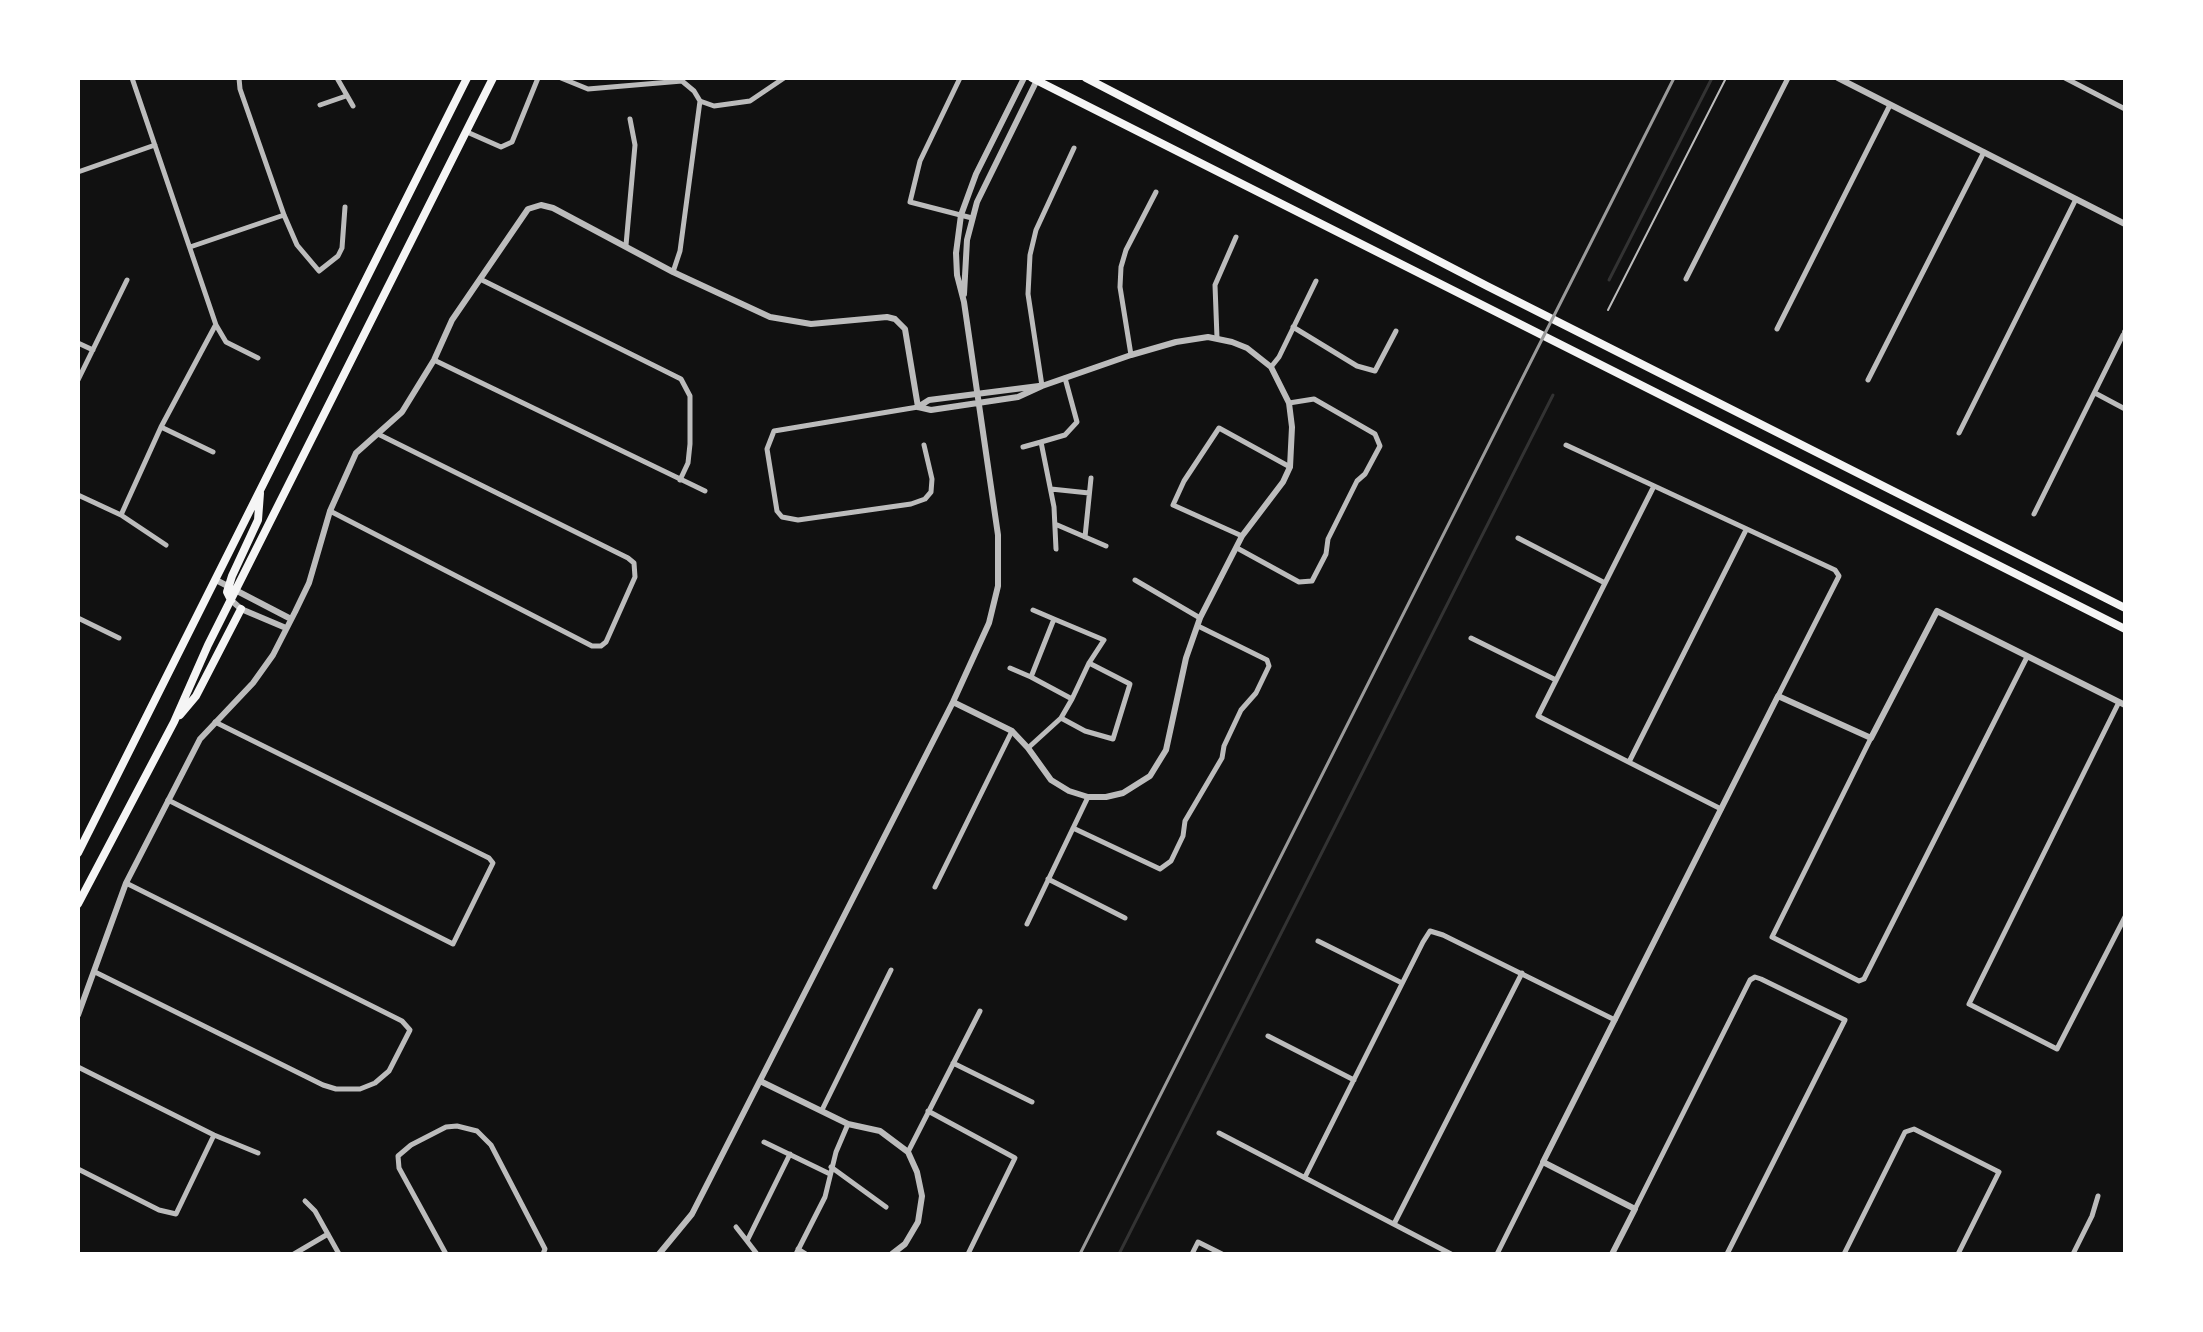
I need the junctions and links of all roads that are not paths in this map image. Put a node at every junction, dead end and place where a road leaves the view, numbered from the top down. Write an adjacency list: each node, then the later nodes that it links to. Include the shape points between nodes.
1 (132, 78): 25 (street)
2 (239, 78): 32 (street)
3 (337, 78): 17 (street)
4 (467, 78): 81 (main road)
5 (493, 78): 24 (main road)
6 (538, 78): 24 (street, via 512,142 501,147)
7 (561, 78): 18 (street, via 588,89 682,81)
8 (784, 78): 18 (street, via 750,101 714,106)
9 (960, 78): 33 (street, via 920,161 910,202)
10 (1024, 78): 33 (street)
11 (1086, 78): 102 (main road)
12 (1726, 78): 45 (lane)
13 (1788, 78): 41 (street)
14 (1838, 78): 20 (street)
15 (2065, 78): 22 (street)
16 (1036, 79): 34 (street); 111 (main road)
17 (346, 96): 19 (street); 21 (street)
18 (700, 101): 39 (street)
19 (320, 105)
20 (1890, 105): 27 (street); 48 (street)
21 (353, 106)
22 (2125, 109)
23 (630, 119): 37 (street, via 635,145)
24 (467, 132): 100 (main road)
25 (155, 145): 28 (street); 38 (street)
26 (1074, 148): 61 (street, via 1030,255 1028,294)
27 (1984, 152): 30 (street); 60 (street)
28 (78, 172)
29 (1156, 192): 54 (street, via 1121,267)
30 (2076, 199): 35 (street); 69 (street)
31 (345, 207): 32 (street, via 342,248 319,271 297,245)
32 (284, 215): 38 (street)
33 (961, 215): 34 (street); 44 (street, via 956,253)
34 (972, 218): 44 (street)
35 (2125, 224)
36 (1236, 237): 51 (street, via 1215,285)
37 (626, 245): 39 (street); 40 (street, via 541,205 528,209)
38 (190, 247): 46 (street)
39 (673, 272): 66 (street, via 790,322 895,319 905,329)
40 (480, 279): 56 (street, via 452,320); 78 (street, via 681,379 690,396 690,444)
41 (1686, 279)
42 (127, 280): 53 (street)
43 (1316, 281): 47 (street)
44 (964, 302): 62 (street)
45 (1608, 310)
46 (216, 325): 55 (street, via 226,342); 68 (street)
47 (1293, 327): 49 (street, via 1357,366 1375,371); 57 (street)
48 (1777, 329)
49 (1396, 331)
50 (2124, 334): 63 (street)
51 (1217, 338): 54 (street, via 1199,337); 57 (street, via 1247,348)
52 (78, 343): 53 (street)
53 (93, 350): 59 (street)
54 (1131, 355): 58 (street)
55 (258, 358)
56 (434, 360): 70 (street, via 402,412); 78 (street)
57 (1271, 367): 65 (street)
58 (1065, 378): 61 (street); 71 (street, via 1077,422 1065,435)
59 (78, 380)
60 (1868, 380)
61 (1042, 386): 62 (street); 64 (street, via 1018,397)
62 (976, 392): 64 (street); 66 (street, via 929,400)
63 (2095, 393): 67 (street); 86 (street)
64 (978, 403): 66 (street); 121 (street, via 998,535 998,586 985,636)
65 (1289, 403): 76 (street); 95 (street, via 1314,399 1375,434 1380,446 1328,539 1312,581 1299,582)
66 (918, 407): 72 (street, via 774,431 767,449 777,511 798,520 925,499 932,479)
67 (2125, 409)
68 (161, 427): 75 (street); 87 (street)
69 (1959, 433)
70 (378, 434): 85 (street, via 356,453); 85 (street, via 634,563 635,577 606,642 592,646)
71 (1041, 442): 74 (street); 80 (street)
72 (924, 445)
73 (1566, 445): 79 (street)
74 (1023, 447)
75 (213, 452)
76 (1290, 467): 90 (street); 90 (street, via 1219,428 1173,505)
77 (1091, 478): 83 (street)
78 (680, 480): 82 (street)
79 (1654, 486): 89 (street); 99 (street)
80 (1050, 489): 83 (street); 88 (street)
81 (260, 491): 97 (main road); 100 (main road, via 258,520)
82 (705, 491)
83 (1089, 493): 91 (street)
84 (78, 495): 87 (street)
85 (330, 511): 107 (street, via 309,583)
86 (2034, 514)
87 (121, 515): 93 (street)
88 (1055, 524): 91 (street); 96 (street)
89 (1746, 530): 119 (street, via 1839,576); 129 (street)
90 (1242, 536): 95 (street)
91 (1085, 537): 94 (street)
92 (1518, 538): 99 (street)
93 (166, 545)
94 (1106, 546)
95 (1237, 548): 106 (street)
96 (1056, 549)
97 (216, 580): 100 (street); 134 (main road)
98 (1135, 580): 106 (street)
99 (1605, 583): 118 (street)
100 (233, 588): 101 (main road); 107 (street)
101 (231, 600): 103 (street); 124 (main road)
102 (2125, 608)
103 (241, 609): 110 (street); 124 (main road, via 196,696)
104 (1033, 610): 108 (street)
105 (78, 618): 112 (street)
106 (1200, 618): 109 (street)
107 (291, 619): 110 (street)
108 (1054, 619): 115 (street, via 1104,639); 117 (street)
109 (1198, 626): 130 (street, via 1166,750 1150,776 1123,793); 133 (street, via 1267,660 1269,666 1241,710 1169,864 1160,869)
110 (286, 628): 125 (street, via 253,683)
111 (2125, 629)
112 (119, 638)
113 (1471, 638): 118 (street)
114 (2027, 657): 122 (street); 127 (street, via 1937,611); 127 (street, via 1859,981 1772,937)
115 (1089, 663): 120 (street); 123 (street, via 1131,685 1113,739)
116 (1010, 668): 117 (street)
117 (1031, 677): 120 (street)
118 (1556, 680): 129 (street, via 1538,716)
119 (1778, 696): 127 (street); 132 (street)
120 (1072, 699): 123 (street)
121 (953, 702): 126 (street); 154 (street)
122 (2122, 704): 139 (street, via 1969,1004 2057,1049)
123 (1061, 718): 128 (street)
124 (174, 722): 138 (main road)
125 (215, 722): 131 (street, via 200,739); 131 (street, via 489,858 493,863 453,944)
126 (1012, 731): 128 (street); 137 (street)
127 (1871, 738)
128 (1028, 748): 130 (street, via 1051,780)
129 (1629, 762): 132 (street)
130 (1088, 797): 133 (street)
131 (168, 800): 136 (street)
132 (1721, 809): 149 (street)
133 (1073, 828): 135 (street)
134 (78, 853)
135 (1048, 879): 140 (street); 141 (street)
136 (126, 883): 144 (street); 144 (street, via 402,1021 410,1030 389,1071 375,1083 336,1089)
137 (935, 887)
138 (78, 904)
139 (2125, 917)
140 (1125, 918)
141 (1027, 924)
142 (1318, 941): 146 (street)
143 (891, 970): 156 (street)
144 (95, 972): 148 (street)
145 (1522, 973): 146 (street, via 1430,931); 149 (street); 173 (street)
146 (1402, 983): 153 (street)
147 (980, 1011): 151 (street)
148 (78, 1015)
149 (1615, 1020): 165 (street)
150 (1268, 1036): 153 (street)
151 (953, 1063): 155 (street); 157 (street)
152 (78, 1067): 160 (street)
153 (1354, 1080): 168 (street)
154 (760, 1081): 156 (street); 182 (street, via 692,1214)
155 (1032, 1102)
156 (822, 1110): 158 (street)
157 (928, 1111): 162 (street); 186 (street, via 1015,1158)
158 (848, 1124): 162 (street, via 880,1131); 167 (street)
159 (1219, 1133): 168 (street)
160 (214, 1135): 163 (street); 166 (street, via 176,1214)
161 (764, 1142): 164 (street)
162 (908, 1152): 185 (street, via 922,1196 918,1222)
163 (258, 1153)
164 (790, 1154): 167 (street); 176 (street)
165 (1543, 1162): 172 (street); 190 (street)
166 (78, 1169)
167 (831, 1171): 171 (street); 177 (street, via 825,1197)
168 (1305, 1177): 173 (street)
169 (2098, 1196): 195 (street)
170 (305, 1201): 175 (street)
171 (886, 1207)
172 (1635, 1209): 191 (street); 192 (street, via 1750,980 1755,977 1845,1020)
173 (1394, 1224): 189 (street)
174 (736, 1227): 176 (street)
175 (328, 1234): 178 (street); 179 (street)
176 (747, 1241): 183 (street)
177 (797, 1251): 184 (street)
178 (294, 1254)
179 (339, 1254)
180 (446, 1254): 181 (street, via 399,1168 398,1156 446,1127 457,1126 477,1131 491,1145)
181 (543, 1254)
182 (659, 1254)
183 (757, 1254)
184 (806, 1254)
185 (892, 1254)
186 (968, 1254)
187 (1192, 1254): 188 (street, via 1198,1242)
188 (1222, 1254)
189 (1451, 1254)
190 (1497, 1254)
191 (1612, 1254)
192 (1727, 1254)
193 (1844, 1254): 194 (street, via 1905,1132 1914,1129 1999,1172)
194 (1958, 1254)
195 (2073, 1254)

